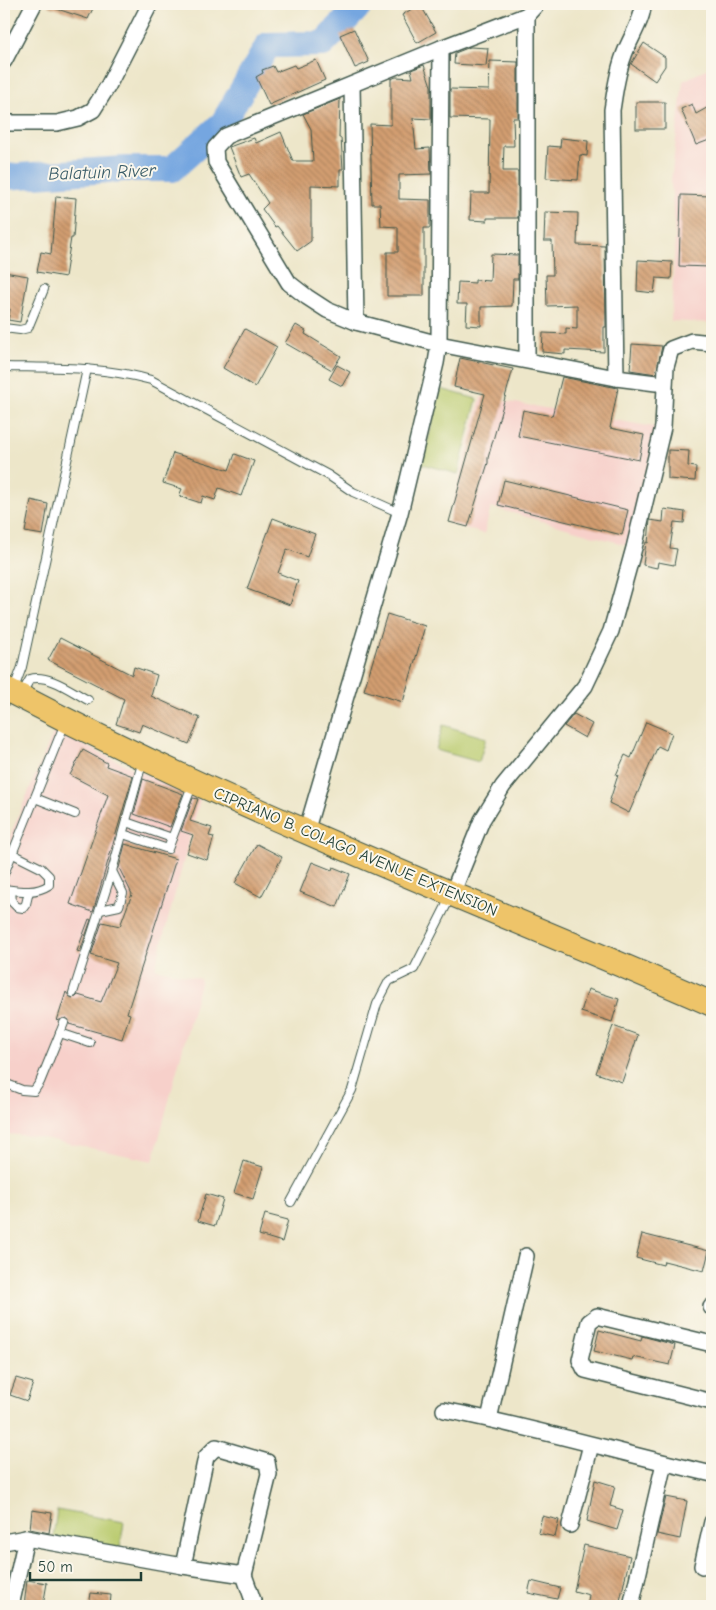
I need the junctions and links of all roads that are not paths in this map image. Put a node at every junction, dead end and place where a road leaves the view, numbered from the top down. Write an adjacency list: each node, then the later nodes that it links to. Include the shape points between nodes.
1 (34, 4): 6 (street)
2 (150, 4): 8 (street, via 93,110 78,118 56,123)
3 (643, 4): 17 (street, via 617,76 612,110)
4 (532, 9): 5 (street); 14 (street)
5 (441, 48): 7 (street); 13 (street)
6 (4, 61)
7 (352, 85): 10 (street); 10 (street, via 226,136 215,148 215,155 216,162 289,283 327,310)
8 (4, 123)
9 (44, 289): 11 (lane, via 28,328)
10 (356, 322): 13 (street)
11 (4, 328)
12 (712, 343): 36 (street, via 692,341 671,349 666,367 663,427 611,631 585,686 503,786 482,820)
13 (439, 344): 14 (street); 19 (street)
14 (527, 360): 17 (street)
15 (4, 368): 16 (lane)
16 (87, 369): 19 (lane, via 151,380 353,492); 20 (lane, via 22,667)
17 (616, 378): 18 (street)
18 (656, 382)
19 (400, 513): 28 (street)
20 (12, 693): 21 (lane, via 38,677); 22 (main road, CIPRIANO B. COLAGO AVENUE EXTENSION)
21 (88, 700)
22 (66, 721): 23 (main road, CIPRIANO B. COLAGO AVENUE EXTENSION); 25 (lane)
23 (144, 758): 24 (main road, CIPRIANO B. COLAGO AVENUE EXTENSION); 27 (lane)
24 (194, 781): 28 (main road, CIPRIANO B. COLAGO AVENUE EXTENSION); 30 (lane)
25 (35, 798): 26 (lane); 31 (lane)
26 (75, 814)
27 (126, 822): 29 (lane); 30 (lane)
28 (306, 832): 36 (main road, CIPRIANO B. COLAGO AVENUE EXTENSION)
29 (123, 834): 30 (lane, via 168,849); 32 (lane)
30 (172, 838)
31 (13, 854): 33 (lane); 35 (lane, via 41,868 49,876 49,885)
32 (112, 871): 37 (lane); 37 (lane, via 123,893 119,906)
33 (4, 874)
34 (8, 889): 35 (lane); 35 (lane, via 12,902 18,908 26,904)
35 (29, 891)
36 (452, 894): 39 (main road, CIPRIANO B. COLAGO AVENUE EXTENSION); 44 (lane, via 414,969 389,982 377,1004 352,1090)
37 (100, 910): 38 (lane)
38 (73, 993)
39 (712, 1004)
40 (64, 1023): 41 (lane)
41 (60, 1034): 42 (lane); 43 (lane, via 34,1091)
42 (90, 1043)
43 (4, 1083)
44 (290, 1202)
45 (526, 1256): 49 (street)
46 (712, 1344): 47 (street, via 597,1316 589,1322 580,1360 585,1370)
47 (712, 1402)
48 (444, 1410): 49 (street)
49 (489, 1418): 50 (street)
50 (591, 1445): 51 (street); 54 (street)
51 (664, 1463): 52 (street); 62 (street)
52 (712, 1474)
53 (712, 1522): 58 (street)
54 (570, 1525)
55 (26, 1538): 56 (street); 57 (street); 60 (street)
56 (4, 1542)
57 (183, 1566): 59 (street); 59 (street, via 206,1458 216,1447 267,1462 269,1474)
58 (702, 1566)
59 (244, 1575): 61 (street)
60 (11, 1606)
61 (255, 1606)
62 (632, 1606)

